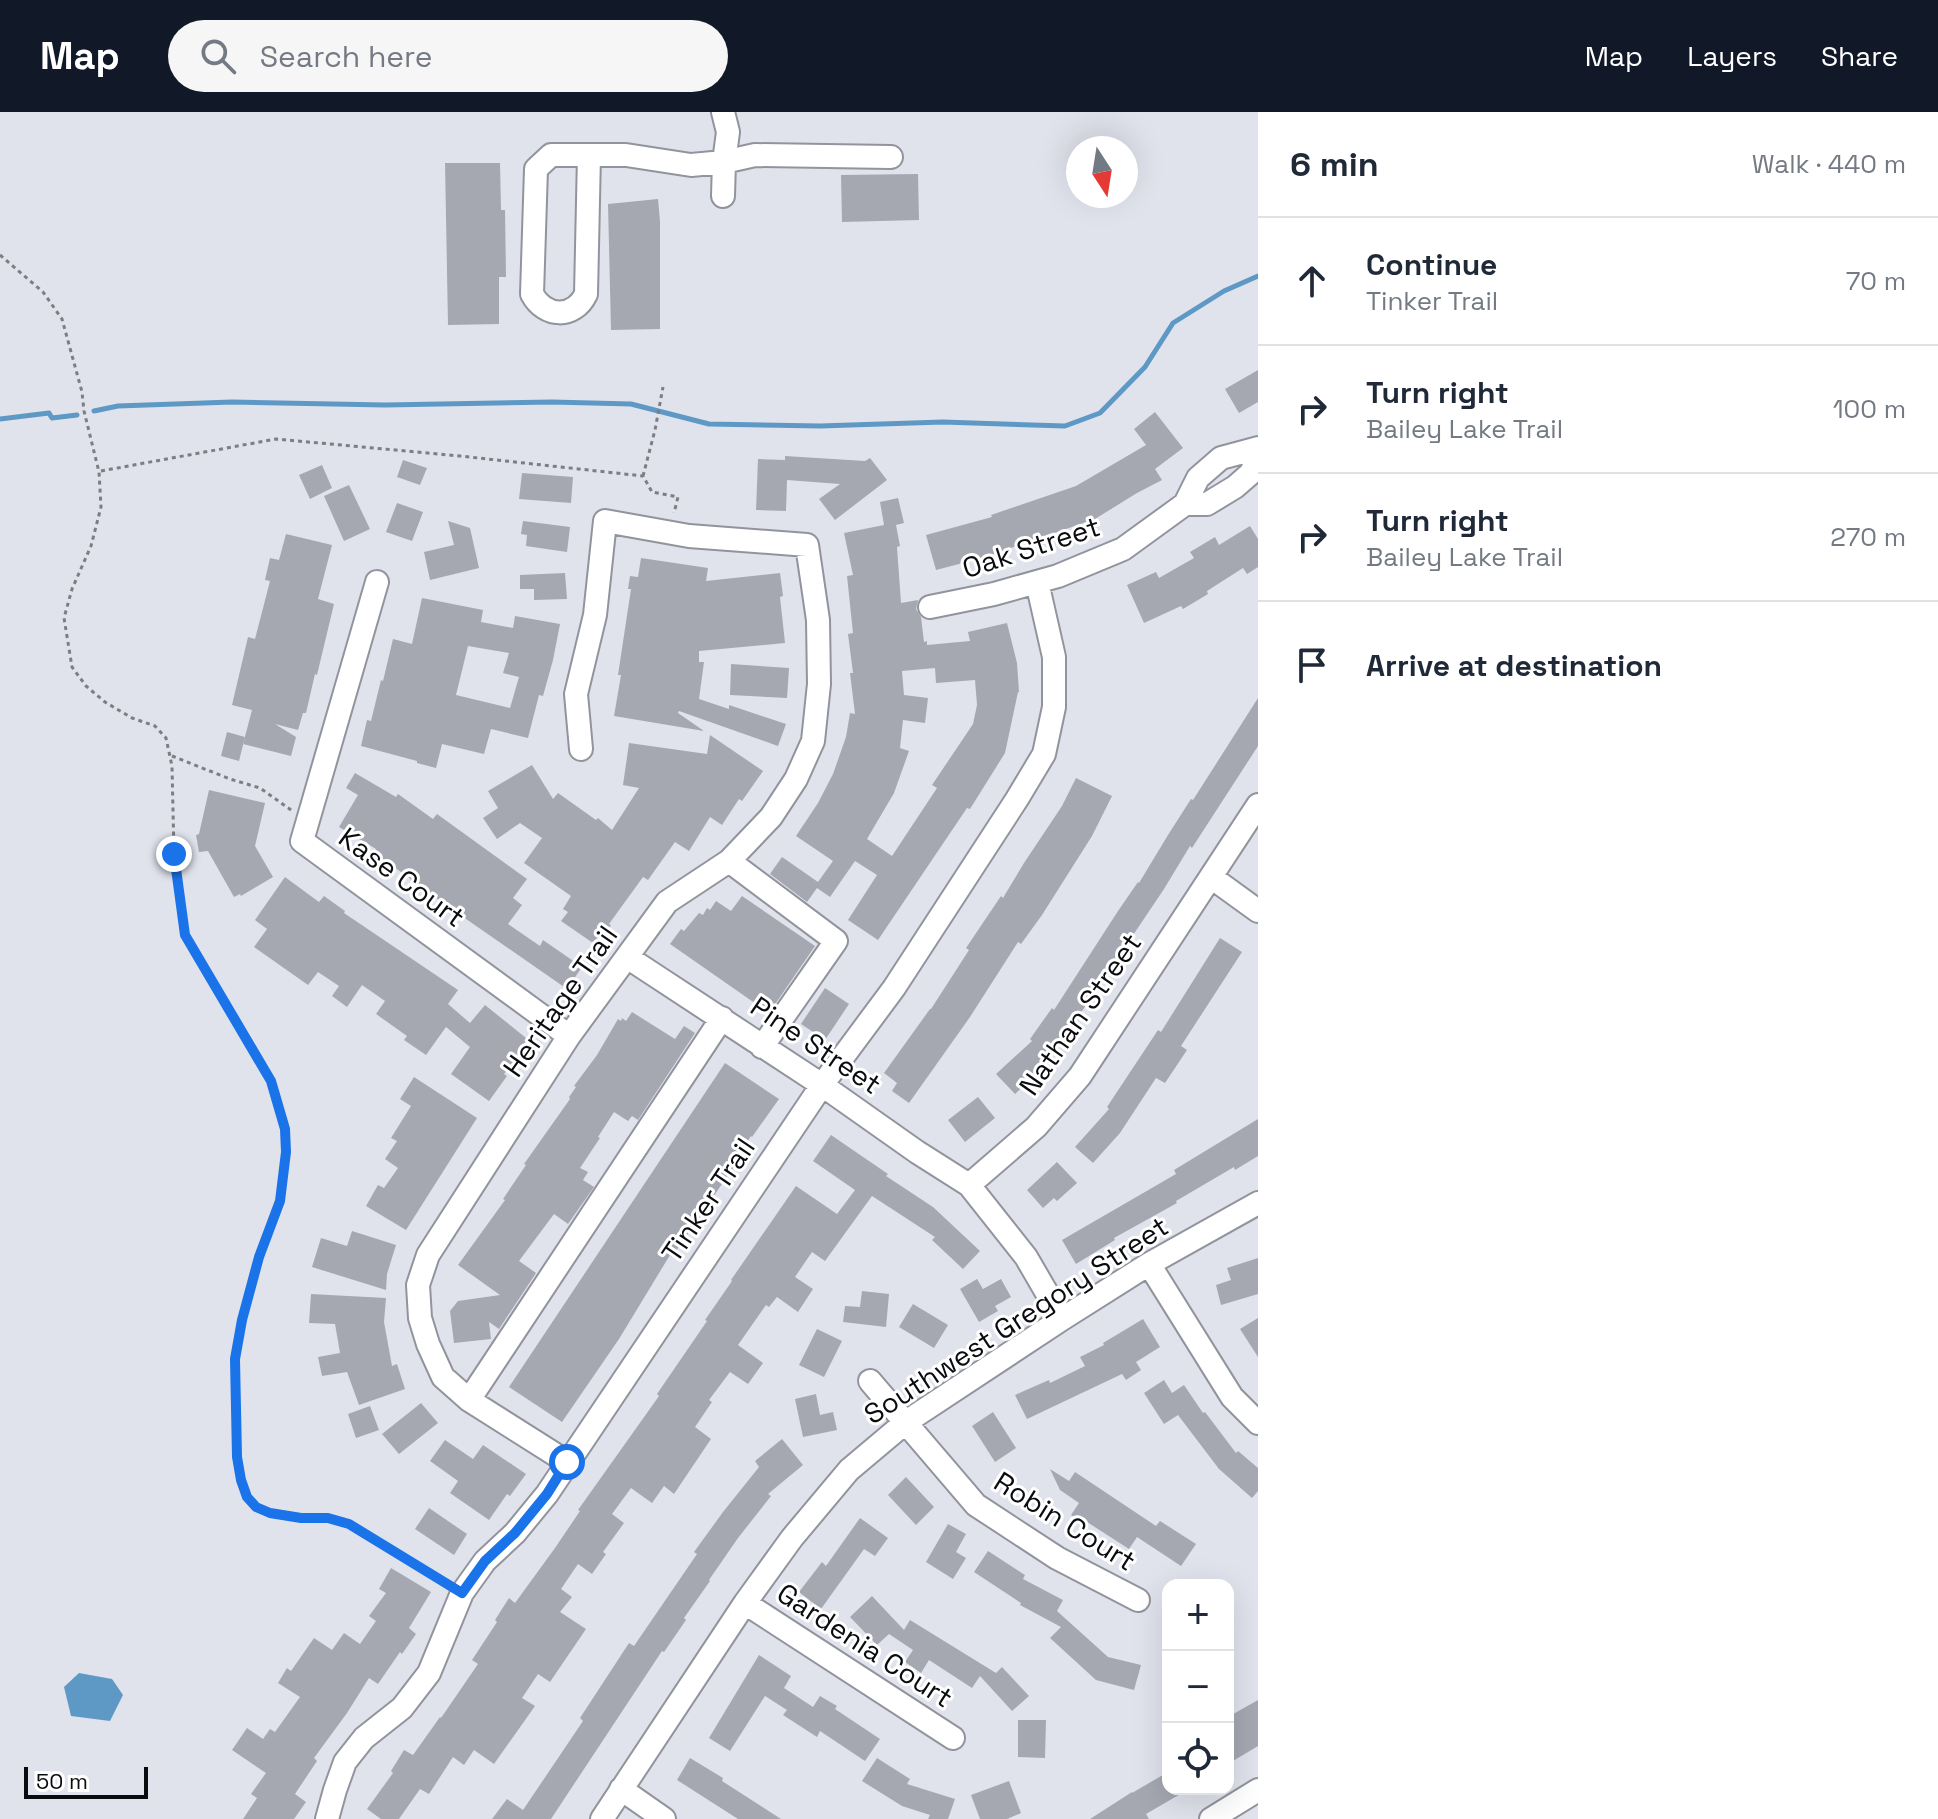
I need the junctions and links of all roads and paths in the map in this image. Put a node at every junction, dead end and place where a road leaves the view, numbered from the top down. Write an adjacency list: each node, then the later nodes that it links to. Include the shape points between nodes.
1 (723, 112): 4 (street, via 728,132)
2 (589, 155): 2 (street, via 551,155 536,169 532,294 551,312 568,312 586,294); 4 (street, via 691,165)
3 (891, 157): 4 (street, via 755,155)
4 (724, 162): 5 (street)
5 (723, 196)
6 (0, 255): 10 (path, via 43,292 62,319)
7 (663, 387): 11 (path)
8 (1258, 448): 12 (street, Oak Street, via 1221,458 1198,478)
9 (1258, 457): 12 (street, Oak Street, via 1251,473 1235,487 1207,504)
10 (99, 472): 11 (path, via 276,439); 18 (path, via 101,507 64,618 72,667 105,702 155,726 166,738)
11 (643, 476): 13 (path, via 652,492 678,497)
12 (1185, 504): 15 (street, Oak Street, via 1123,549)
13 (669, 532): 17 (street, via 605,521 595,615 576,694); 21 (street, Heritage Trail, via 807,545 818,620 813,741 771,817)
14 (377, 582): 20 (street, Kase Court)
15 (1037, 582): 16 (street, Oak Street); 28 (street, Tinker Trail, via 1054,657 1054,707 1044,754 894,988)
16 (930, 607)
17 (581, 749)
18 (170, 755): 20 (path, via 260,788); 38 (path, via 174,854 185,935 271,1081 285,1129 280,1201 259,1257 235,1359 237,1457 244,1489 256,1507 270,1513 349,1524)
19 (1258, 805): 22 (street, Nathan Street)
20 (307, 822): 26 (street, Kase Court, via 302,841)
21 (729, 861): 24 (street, Heritage Trail, via 667,902); 27 (street, via 836,941)
22 (1211, 877): 23 (street); 29 (street, Nathan Street, via 1080,1076 1036,1127)
23 (1258, 911)
24 (627, 957): 25 (street, Pine Street); 26 (street, Heritage Trail)
25 (722, 1018): 27 (street, Pine Street); 34 (street)
26 (569, 1036): 34 (street, Heritage Trail, via 428,1255 418,1285 428,1344 443,1377)
27 (762, 1047): 28 (street, Pine Street)
28 (822, 1085): 29 (street, Pine Street); 37 (street, Tinker Trail)
29 (969, 1185): 32 (street, via 1026,1257)
30 (1258, 1203): 31 (street, Southwest Gregory Street)
31 (1149, 1264): 32 (street, Southwest Gregory Street); 36 (street, via 1232,1397)
32 (1062, 1319): 35 (street, Southwest Gregory Street)
33 (870, 1381): 35 (street, Robin Court)
34 (469, 1400): 37 (street, Heritage Trail)
35 (906, 1422): 39 (street, Robin Court, via 976,1505 1057,1558); 40 (street, Southwest Gregory Street, via 849,1470)
36 (1258, 1423)
37 (567, 1462): 38 (street, Tinker Trail, via 547,1494)
38 (462, 1593): 44 (street, Tinker Trail, via 429,1673 402,1708 364,1738 345,1762)
39 (1138, 1600)
40 (745, 1603): 41 (street, Gardenia Court); 42 (street, Southwest Gregory Street)
41 (953, 1738)
42 (621, 1789): 45 (street, Southwest Gregory Street); 46 (street)
43 (1258, 1790): 47 (street)
44 (327, 1819)
45 (602, 1819)
46 (664, 1819)
47 (1211, 1819)

